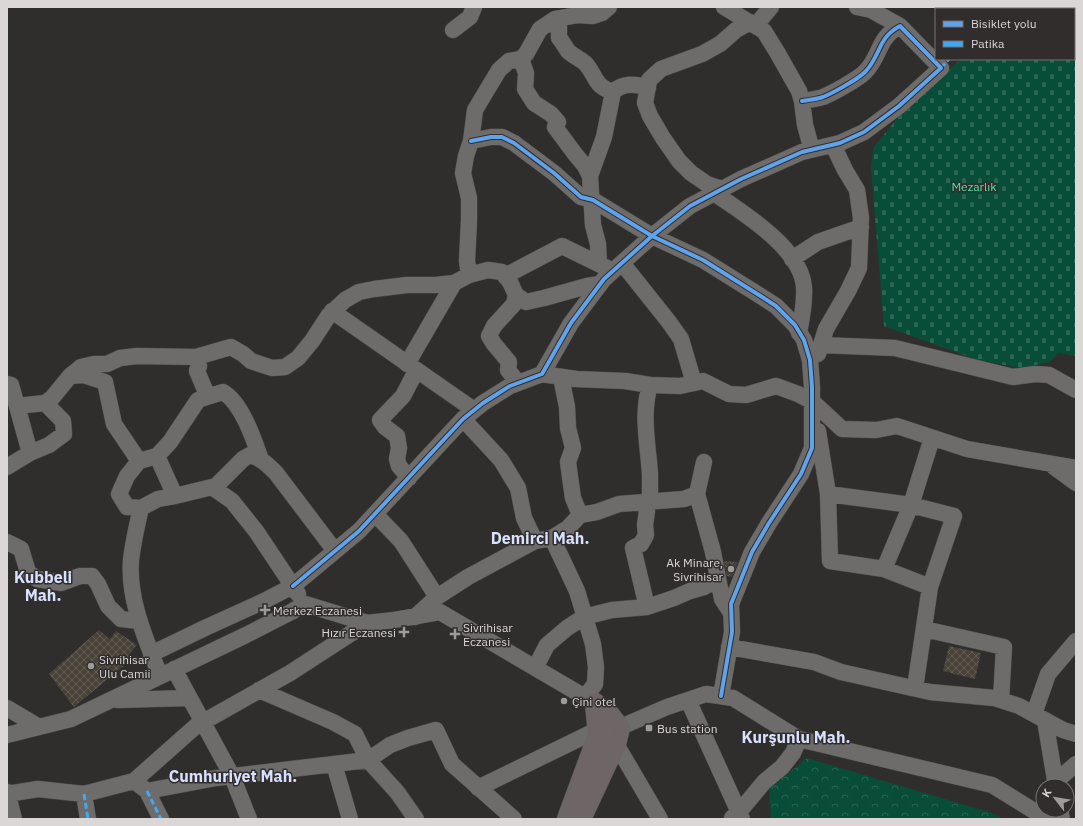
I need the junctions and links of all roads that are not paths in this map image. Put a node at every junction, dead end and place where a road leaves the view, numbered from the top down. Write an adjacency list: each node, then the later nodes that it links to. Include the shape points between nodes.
1 (474, 7): 9 (street, via 470,17)
2 (610, 7): 7 (street, via 593,16 578,15)
3 (724, 7): 8 (street)
4 (771, 7): 8 (street)
5 (857, 7): 6 (street)
6 (894, 18): 13 (street, via 892,30 884,38 866,72 823,97); 15 (street, via 941,68 900,106 864,132)
7 (559, 19): 10 (street, via 540,29 526,54); 12 (street, via 559,38 568,50 585,64 598,84)
8 (753, 23): 11 (street, via 736,30 720,44 702,54 661,69 649,80); 13 (street, via 764,31 778,52)
9 (453, 30)
10 (520, 59): 14 (street, via 509,61 491,82 475,110); 17 (street, via 526,73 525,89 534,103 558,122 555,126)
11 (648, 88): 12 (street, via 635,84 618,87); 18 (street, via 645,103 663,138 691,173)
12 (613, 92): 17 (street, via 604,137)
13 (802, 101): 16 (street, via 805,125)
14 (471, 141): 19 (street, via 502,137 524,149 581,197); 25 (street, via 463,174 469,198)
15 (834, 145): 16 (street); 20 (street, via 857,190)
16 (813, 149): 18 (street)
17 (590, 176): 19 (street)
18 (718, 191): 21 (street, via 690,206); 22 (street, via 768,232)
19 (593, 200): 21 (street); 23 (street, via 593,225 598,244)
20 (861, 227): 22 (street, via 818,242); 32 (street, via 859,268 826,329)
21 (652, 236): 24 (street); 31 (street, via 703,260 776,306 795,324)
22 (792, 259): 31 (street, via 798,267 804,285)
23 (599, 264): 24 (street); 26 (street, via 562,246)
24 (618, 267): 28 (street); 40 (street, via 669,322 681,339)
25 (469, 275): 26 (street, via 488,270 502,272); 27 (street)
26 (505, 276): 29 (street)
27 (454, 283): 30 (street, via 374,288 359,292); 34 (street)
28 (600, 284): 29 (street, via 526,302); 35 (street, via 571,323)
29 (516, 296): 39 (street, via 514,304 494,326 489,336 509,362 508,370)
30 (332, 311): 33 (street, via 298,358 285,367 272,368 251,361 231,347); 34 (street)
31 (799, 333): 36 (street, via 810,360)
32 (820, 346): 36 (street); 43 (street, via 895,348 1013,377 1049,375)
33 (196, 357): 37 (street, via 120,358 107,364 81,367); 44 (street, via 199,366 197,371)
34 (411, 368): 48 (street); 58 (street, via 403,396 380,420 397,436 399,466)
35 (542, 374): 38 (street); 39 (street)
36 (811, 375): 45 (street)
37 (70, 376): 46 (street); 53 (street, via 83,375 105,382 114,424)
38 (561, 377): 42 (street); 68 (street, via 573,448 568,462 570,477 573,498)
39 (518, 383): 48 (street)
40 (694, 383): 42 (street, via 680,386); 45 (street, via 703,381 729,394 746,395 776,386)
41 (7, 384): 47 (street, via 11,384)
42 (650, 384): 64 (street, via 645,414 650,473)
43 (1076, 390)
44 (210, 396): 51 (street, via 198,400 170,442); 52 (street, via 224,392 231,396 249,427)
45 (813, 402): 49 (street, via 842,429 876,430 897,426); 62 (street); 80 (street, via 812,448 801,474 752,552 731,604)
46 (45, 403): 47 (street); 50 (street, via 63,421 64,434 49,445)
47 (17, 406): 50 (street)
48 (468, 415): 58 (street); 70 (street, via 518,488 524,518)
49 (932, 438): 55 (street, via 967,449); 65 (street)
50 (30, 453): 56 (street)
51 (157, 456): 53 (street); 63 (street)
52 (261, 460): 60 (street, via 250,455 243,459); 72 (street, via 276,473)
53 (139, 461): 66 (street, via 127,476 119,494 127,507)
54 (704, 462): 61 (street)
55 (1048, 463): 57 (street); 59 (street)
56 (7, 467)
57 (1076, 468)
58 (409, 478): 67 (street)
59 (1076, 482)
60 (214, 488): 63 (street); 75 (street, via 232,501)
61 (697, 494): 64 (street, via 684,499); 74 (street)
62 (828, 494): 65 (street); 73 (street, via 830,561)
63 (174, 496): 66 (street, via 158,499)
64 (647, 502): 68 (street, via 618,504); 79 (street, via 646,536 641,544 633,548)
65 (912, 505): 73 (street); 76 (street, via 954,516)
66 (140, 508): 83 (street, via 131,561)
67 (375, 514): 72 (street); 77 (street, via 401,542)
68 (580, 515): 69 (street, via 568,528)
69 (552, 538): 70 (street); 82 (street, via 577,591)
70 (536, 541): 77 (street, via 468,577)
71 (7, 542): 83 (street, via 21,549 28,572 36,579 61,583 80,576 92,576 108,606 121,619)
72 (335, 551): 75 (street)
73 (884, 569): 76 (street)
74 (718, 578): 79 (street, via 704,587); 80 (street, via 722,599)
75 (293, 586): 78 (street); 88 (street)
76 (930, 587): 85 (street)
77 (437, 597): 81 (street)
78 (305, 604): 84 (street); 90 (street)
79 (647, 607): 82 (street, via 612,610)
80 (731, 613): 87 (street, via 732,632)
81 (415, 617): 84 (street); 89 (street, via 440,612)
82 (584, 617): 89 (street, via 547,645); 97 (street, via 593,644 596,667 595,684)
83 (138, 620): 88 (street)
84 (367, 623): 93 (street)
85 (924, 629): 92 (street); 99 (street, via 1004,646)
86 (1076, 641): 101 (street, via 1048,674)
87 (729, 647): 92 (street, via 814,662 840,672); 94 (street)
88 (151, 654): 91 (street)
89 (535, 668): 97 (street)
90 (174, 669): 91 (street); 95 (street)
91 (160, 676): 96 (street)
92 (915, 688): 99 (street)
93 (259, 690): 102 (street); 109 (street, via 355,734)
94 (721, 696): 98 (street, via 706,694); 108 (street, via 733,698)
95 (189, 698): 96 (street); 102 (street)
96 (111, 700): 103 (street, via 71,719)
97 (590, 700): 104 (main road); 107 (main road, via 610,715)
98 (688, 700): 107 (street, via 667,707); 120 (street)
99 (1001, 700): 101 (street)
100 (7, 708): 103 (street)
101 (1040, 717): 105 (street); 113 (street)
102 (202, 723): 112 (street); 115 (street)
103 (39, 727): 106 (street)
104 (598, 733): 107 (street); 116 (street); 121 (main road)
105 (1076, 734)
106 (7, 735)
107 (618, 736): 121 (main road); 129 (street)
108 (799, 740): 120 (street, via 782,767 764,782); 130 (street, via 992,785)
109 (368, 760): 110 (street); 116 (street, via 390,745 436,730 452,764); 127 (street, via 397,792)
110 (334, 764): 112 (street); 126 (street)
111 (1076, 764): 114 (street)
112 (232, 776): 117 (street); 125 (street)
113 (1055, 778)
114 (1062, 778)
115 (134, 781): 117 (street); 119 (street)
116 (478, 788): 128 (street)
117 (147, 791): 124 (street)
118 (7, 793): 119 (street, via 38,789); 122 (street)
119 (84, 794): 123 (street)
120 (737, 817)
121 (572, 818)
122 (14, 819)
123 (88, 819)
124 (161, 819)
125 (249, 819)
126 (350, 819)
127 (416, 819)
128 (514, 819)
129 (660, 819)
130 (1047, 819)

